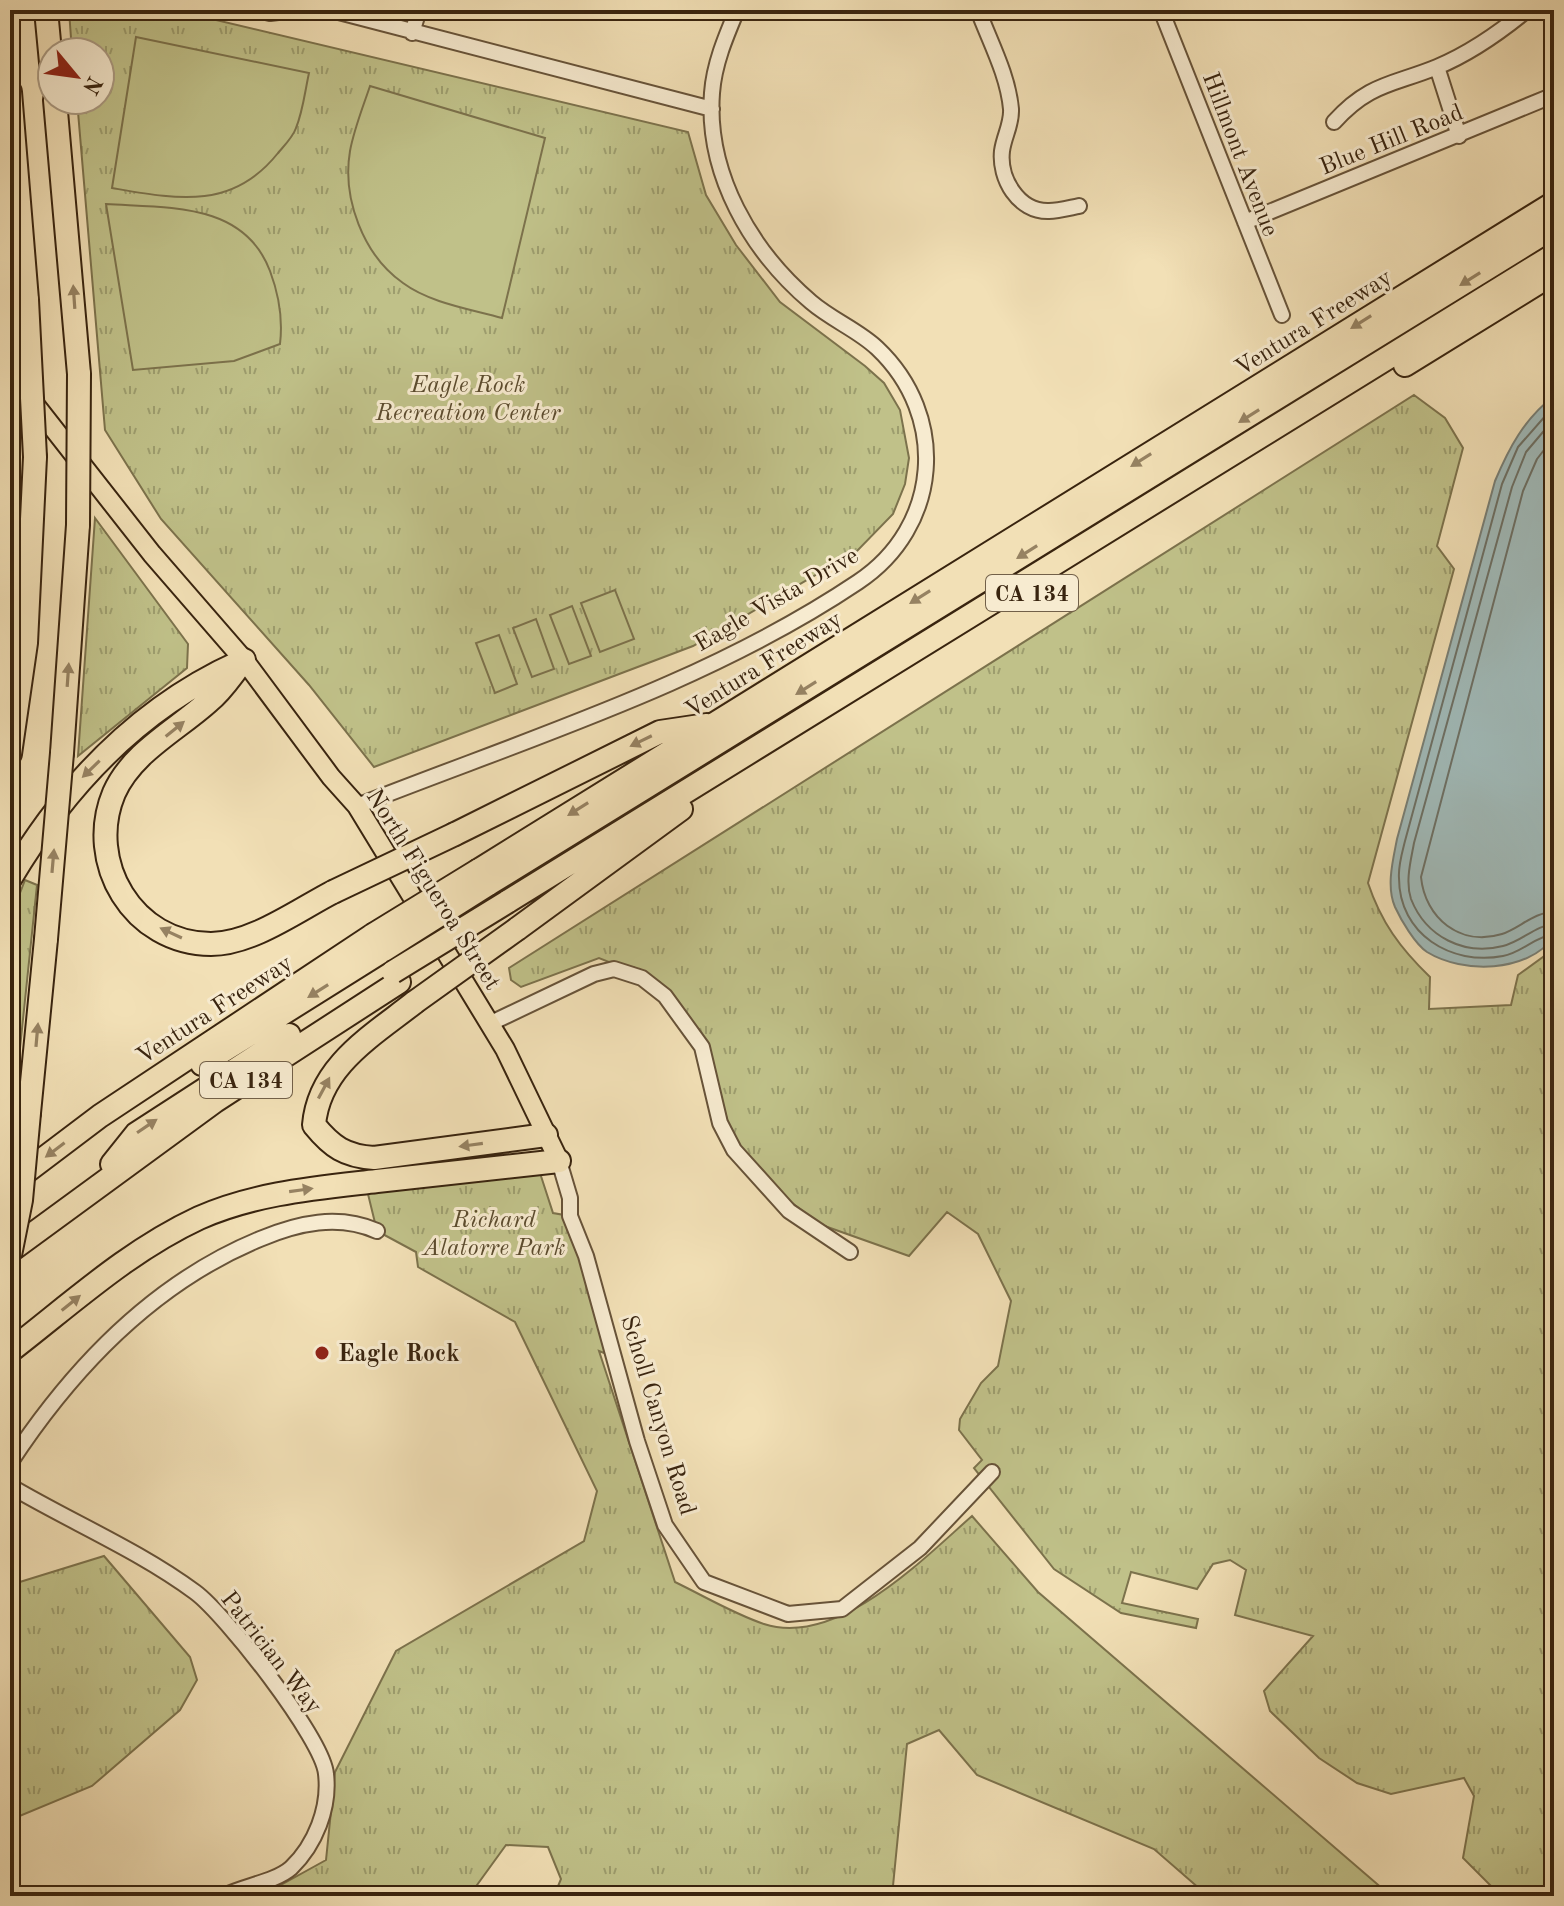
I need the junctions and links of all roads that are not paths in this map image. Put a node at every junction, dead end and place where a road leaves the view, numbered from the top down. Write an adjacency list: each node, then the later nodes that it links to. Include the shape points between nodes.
1 (46, 10): 11 (highway)
2 (258, 10): 3 (street)
3 (294, 10)
4 (331, 10): 10 (street)
5 (419, 10): 10 (street)
6 (737, 10): 15 (street, Eagle Vista Drive, via 723,44)
7 (978, 10): 20 (street, via 1011,110 1002,149 1004,180 1030,207 1047,212)
8 (1161, 10): 21 (street, Hillmont Avenue)
9 (1527, 10): 12 (street, via 1491,40)
10 (412, 33): 15 (street)
11 (48, 36)
12 (1437, 67): 17 (street, via 1369,90); 18 (street)
13 (10, 92): 29 (highway, bridge, via 35,457 26,643)
14 (1554, 95): 18 (street, Blue Hill Road)
15 (712, 109): 30 (street, Eagle Vista Drive, via 725,183 760,247 814,305 877,348 911,391 924,422 928,455 911,522 892,552 861,581 736,653)
16 (56, 116): 40 (highway, one-way to 16, bridge, via 21,1200 46,939 78,525 79,374)
17 (1334, 122)
18 (1459, 136): 21 (street, Blue Hill Road)
19 (1554, 203): 22 (highway, Ventura Freeway / CA 134)
20 (1079, 206)
21 (1245, 222): 25 (street, Hillmont Avenue)
22 (1538, 229): 28 (highway, Ventura Freeway / CA 134, one-way to 28); 31 (highway, one-way to 31)
23 (1554, 255): 33 (highway)
24 (1554, 273): 33 (highway, CA 134)
25 (1282, 315)
26 (10, 373): 27 (main road, North Figueroa Street, via 152,554)
27 (244, 660): 28 (highway, one-way to 27, bridge, via 660,732 246,936 213,944 190,942 142,917 122,898 110,876 105,820 132,764 212,699); 30 (main road, North Figueroa Street); 32 (highway, one-way to 32, via 192,684 113,748 38,833)
28 (716, 724): 31 (highway, Ventura Freeway / CA 134, one-way to 31)
29 (10, 754)
30 (357, 806): 34 (main road, North Figueroa Street)
31 (483, 878): 37 (highway, Ventura Freeway / CA 134, one-way to 37, bridge, via 100,1116)
32 (10, 879)
33 (512, 915): 35 (highway, one-way to 33, bridge, via 374,1158 346,1154 314,1125 325,1082 344,1059); 40 (highway, CA 134, one-way to 33, via 96,1184 396,977)
34 (489, 1024): 35 (main road, Scholl Canyon Road); 39 (street, North Figueroa Street, via 594,974 614,969 642,978 665,996 702,1047 720,1123 734,1150 789,1211)
35 (546, 1135): 36 (main road, Scholl Canyon Road)
36 (559, 1161): 41 (highway, one-way to 36, via 155,1241 240,1204 293,1191); 43 (street, Scholl Canyon Road, via 570,1216 665,1525 704,1582 788,1614 842,1609 920,1548)
37 (10, 1184)
38 (377, 1231): 42 (street, via 341,1221 279,1231 183,1277 107,1342)
39 (850, 1252)
40 (10, 1253)
41 (10, 1351)
42 (10, 1463)
43 (992, 1472)
44 (10, 1486): 45 (street, Patrician Way, via 198,1594 287,1700 327,1772 322,1819 310,1847 288,1871)
45 (224, 1896)

